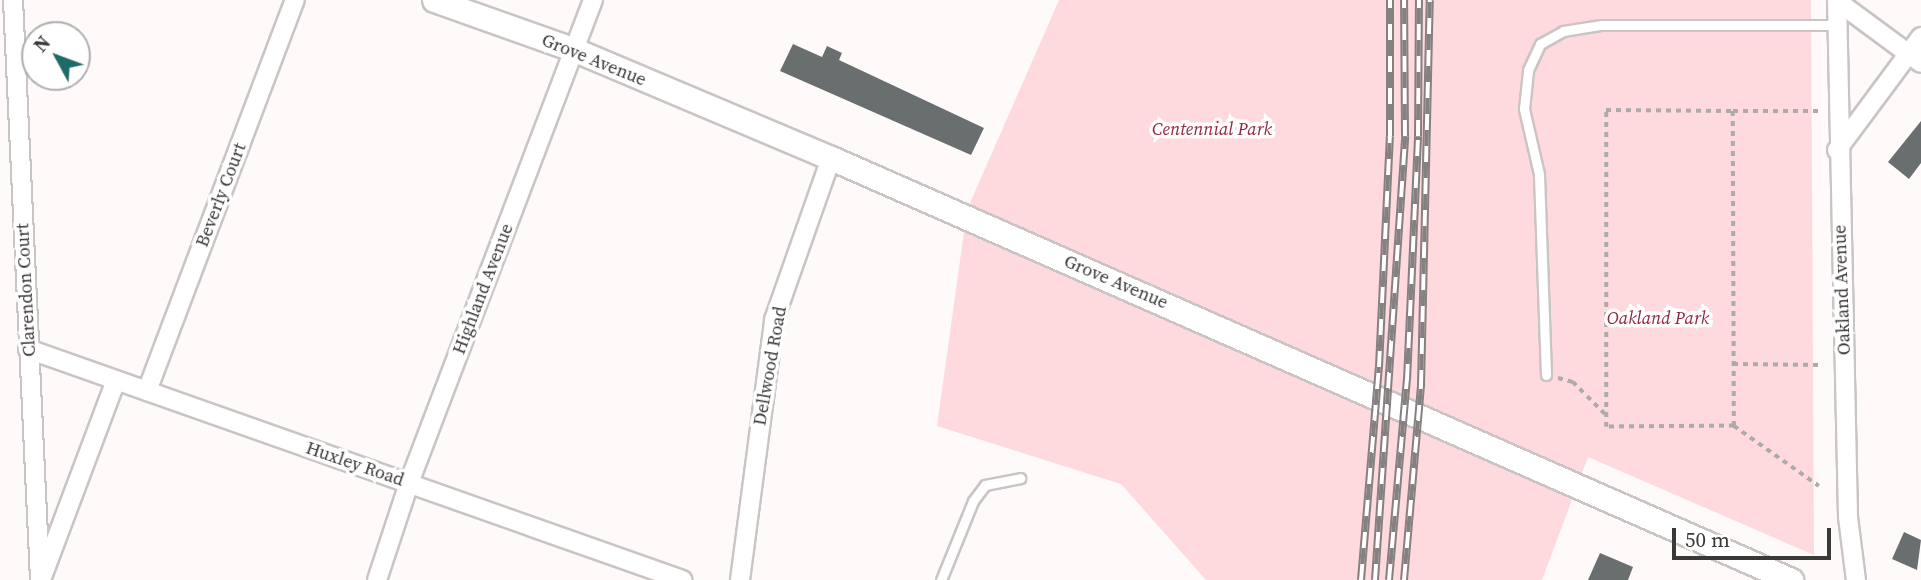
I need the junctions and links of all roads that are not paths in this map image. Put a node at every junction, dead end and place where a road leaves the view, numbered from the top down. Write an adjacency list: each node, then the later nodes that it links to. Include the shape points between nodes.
1 (13, 0): 12 (street, Clarendon Court)
2 (295, 0): 15 (street, Beverly Court)
3 (434, 0): 8 (street, Grove Avenue)
4 (593, 0): 8 (street, Highland Avenue)
5 (1837, 1): 6 (street, Oakland Avenue); 9 (street)
6 (1837, 25): 10 (street, Oakland Avenue); 13 (lane, via 1602,25 1563,32 1540,44 1528,70 1524,108 1539,174)
7 (1921, 37): 9 (street)
8 (575, 50): 11 (street, Grove Avenue); 17 (street, Highland Avenue)
9 (1915, 58): 10 (street)
10 (1837, 150): 24 (street, Oakland Avenue, via 1848,517)
11 (831, 158): 21 (street, Dellwood Road, via 774,320); 23 (street, Grove Avenue)
12 (28, 349): 14 (street, Huxley Road); 18 (street, Clarendon Court)
13 (1546, 375)
14 (116, 380): 15 (street, Huxley Road); 18 (street)
15 (147, 391): 17 (street, Huxley Road)
16 (1020, 478): 22 (lane, via 985,485 973,501)
17 (409, 483): 19 (street, Highland Avenue); 20 (street, Huxley Road)
18 (41, 580)
19 (377, 580)
20 (682, 580)
21 (740, 580)
22 (941, 580)
23 (1791, 580)
24 (1856, 580)

